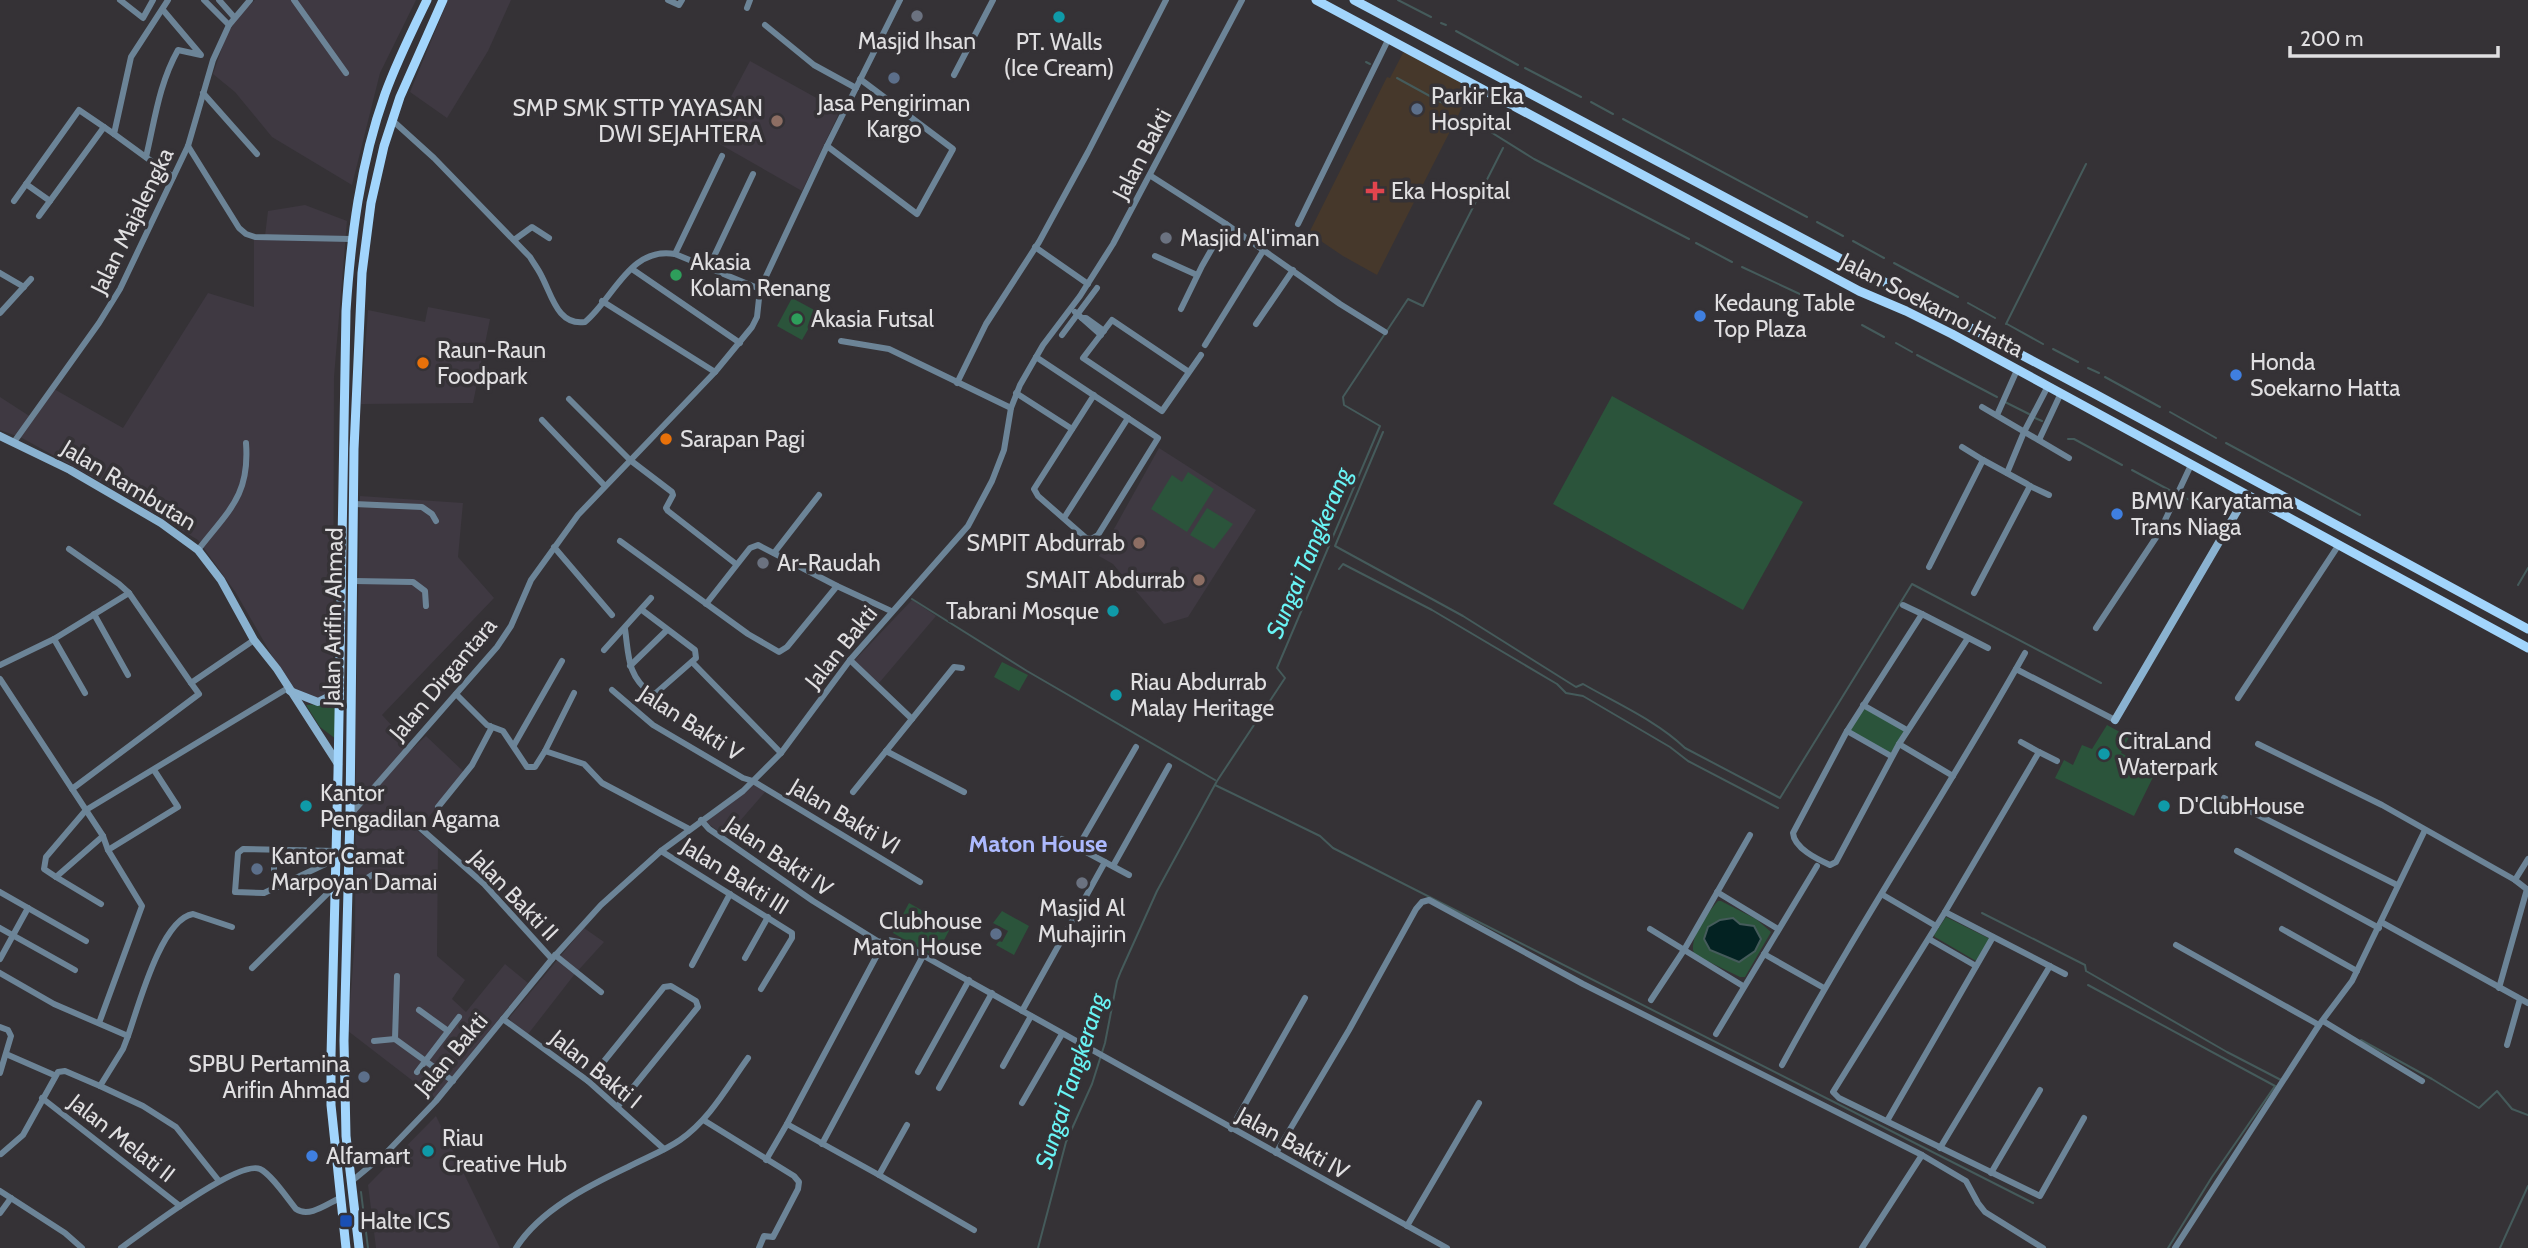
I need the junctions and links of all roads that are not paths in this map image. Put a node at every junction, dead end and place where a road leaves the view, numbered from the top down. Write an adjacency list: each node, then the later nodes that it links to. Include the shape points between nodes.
1 (120, 0): 2 (street, via 143,18)
2 (153, 0)
3 (168, 0): 20 (street)
4 (204, 0): 22 (street)
5 (219, 0): 21 (street)
6 (250, 0): 21 (street, Jalan Majalengka)
7 (294, 0): 29 (street)
8 (427, 0): 18 (main road); 54 (main road, Jalan Arifin Ahmad, via 377,119)
9 (668, 0): 10 (street, via 679,5)
10 (682, 0)
11 (750, 0): 19 (street)
12 (900, 0): 31 (street, Jalan Dirgantara)
13 (993, 0): 30 (street)
14 (1166, 0): 56 (street)
15 (1242, 0): 45 (street, Jalan Bakti)
16 (1316, 0): 25 (main road, Jalan Soekarno Hatta)
17 (1354, 0): 37 (main road, Jalan Soekarno Hatta)
18 (441, 3): 34 (main road, Jalan Arifin Ahmad)
19 (747, 8)
20 (163, 10): 24 (street); 36 (street, via 131,57)
21 (234, 17): 22 (street, Jalan Majalengka)
22 (229, 24): 28 (street, Jalan Majalengka)
23 (765, 25): 32 (street, via 814,65)
24 (186, 36): 26 (street); 27 (street)
25 (1388, 40): 41 (main road, Jalan Soekarno Hatta); 52 (street)
26 (178, 50): 27 (street); 43 (street, via 163,81)
27 (201, 55): 28 (street)
28 (213, 60): 33 (street, Jalan Majalengka)
29 (346, 72)
30 (954, 75)
31 (860, 79): 32 (street, Jalan Dirgantara); 39 (street, via 953,149 918,214)
32 (856, 88): 39 (street, Jalan Dirgantara)
33 (203, 93): 38 (street, Jalan Majalengka); 40 (street)
34 (392, 120): 55 (street); 106 (main road, Jalan Arifin Ahmad, via 374,184 365,249)
35 (104, 127): 36 (street); 47 (street, via 79,110); 49 (street)
36 (114, 134): 43 (street)
37 (1615, 139): 41 (main road); 130 (main road, Jalan Soekarno Hatta)
38 (188, 146): 46 (street, Jalan Majalengka); 54 (street, via 246,234)
39 (827, 146): 69 (street, Jalan Dirgantara)
40 (257, 154)
41 (1607, 154): 84 (main road, Jalan Soekarno Hatta, via 1859,291)
42 (722, 156): 58 (street)
43 (146, 158): 46 (street)
44 (753, 174): 60 (street)
45 (1151, 176): 51 (street); 66 (street, Jalan Bakti)
46 (173, 177): 102 (street, Jalan Majalengka, via 109,307)
47 (26, 184): 48 (street); 49 (street)
48 (14, 201)
49 (50, 201): 50 (street)
50 (39, 216)
51 (1226, 224): 57 (street); 64 (street)
52 (1298, 224)
53 (549, 238): 55 (street, via 533,227)
54 (351, 239): 105 (main road, Jalan Arifin Ahmad)
55 (514, 240): 70 (street, via 530,257 565,318 585,322)
56 (1035, 247): 66 (street); 87 (street, via 992,313)
57 (1264, 251): 62 (street); 81 (street)
58 (675, 254): 60 (street); 61 (street, via 648,256)
59 (1154, 256): 64 (street)
60 (709, 267): 69 (street)
61 (632, 269): 70 (street); 80 (street)
62 (1293, 270): 75 (street); 76 (street)
63 (0, 273): 67 (street)
64 (1197, 275): 72 (street)
65 (31, 279): 67 (street)
66 (1088, 284): 71 (street, Jalan Bakti)
67 (24, 288): 73 (street)
68 (1097, 288): 74 (street)
69 (760, 289): 80 (street, Jalan Dirgantara, via 757,317)
70 (602, 301): 85 (street)
71 (1070, 309): 74 (street); 83 (street, Jalan Bakti)
72 (1181, 309)
73 (0, 313)
74 (1080, 316): 77 (street); 78 (street)
75 (1256, 324)
76 (1385, 332)
77 (1102, 333): 86 (street, via 1112,320); 86 (street, via 1083,358 1162,411)
78 (1062, 335)
79 (841, 341): 87 (street, via 889,349)
80 (740, 343): 85 (street, Jalan Dirgantara)
81 (1205, 345)
82 (1201, 355): 86 (street)
83 (1035, 357): 89 (street, Jalan Bakti); 91 (street)
84 (2017, 370): 88 (main road, Jalan Soekarno Hatta); 95 (street)
85 (715, 372): 108 (street, Jalan Dirgantara)
86 (1189, 373)
87 (957, 383): 94 (street)
88 (2048, 386): 90 (main road, Jalan Soekarno Hatta); 99 (street)
89 (1016, 393): 94 (street, Jalan Bakti); 98 (street)
90 (2061, 393): 101 (street); 110 (main road, Jalan Soekarno Hatta)
91 (1094, 395): 96 (street); 98 (street)
92 (569, 399): 108 (street)
93 (1982, 407): 95 (street)
94 (1011, 408): 139 (street, Jalan Bakti, via 1000,461 968,526)
95 (1997, 415): 99 (street)
96 (1128, 418): 118 (street); 118 (street, via 1158,438 1098,535 1086,538)
97 (542, 420): 112 (street)
98 (1072, 429): 118 (street, via 1034,489)
99 (2024, 432): 101 (street); 111 (street)
100 (0, 436): 102 (main road, Jalan Rambutan)
101 (2039, 440): 107 (street)
102 (14, 442): 124 (main road, Jalan Rambutan, via 161,523)
103 (246, 443): 124 (street, via 248,465 242,490)
104 (1962, 447): 109 (street)
105 (342, 449): 106 (main road); 166 (main road, Jalan Arifin Ahmad)
106 (354, 449): 117 (main road, Jalan Arifin Ahmad)
107 (2069, 458)
108 (630, 460): 112 (street, Jalan Dirgantara); 126 (street, via 673,495 667,511)
109 (1983, 460): 111 (street); 127 (street)
110 (2191, 465): 116 (main road, Jalan Soekarno Hatta); 143 (street, via 2159,533)
111 (2007, 472): 113 (street)
112 (606, 486): 122 (street, Jalan Dirgantara)
113 (2030, 486): 115 (street); 132 (street)
114 (819, 495): 125 (street)
115 (2049, 495)
116 (2246, 496): 121 (main road, Jalan Soekarno Hatta); 173 (main road)
117 (354, 504): 119 (street, via 422,508); 128 (main road, Jalan Arifin Ahmad)
118 (1064, 518)
119 (436, 521)
120 (620, 541): 134 (street)
121 (2338, 546): 136 (main road, Jalan Soekarno Hatta); 170 (street)
122 (554, 547): 142 (street); 169 (street, Jalan Dirgantara, via 531,580 503,638)
123 (69, 549): 131 (street)
124 (198, 550): 149 (main road, Jalan Rambutan, via 221,580)
125 (774, 553): 126 (street, via 755,545); 129 (street)
126 (736, 564): 134 (street)
127 (1928, 567)
128 (354, 581): 137 (street, via 416,583 425,591); 199 (main road, Jalan Arifin Ahmad)
129 (837, 586): 134 (street, via 781,652); 139 (street)
130 (2457, 592): 136 (main road); 145 (main road, Jalan Soekarno Hatta)
131 (129, 593): 140 (street); 163 (street)
132 (1974, 593)
133 (651, 598): 138 (street)
134 (706, 604)
135 (1903, 605): 141 (street)
136 (2450, 605): 150 (main road, Jalan Soekarno Hatta)
137 (426, 606)
138 (642, 610): 144 (street); 146 (street)
139 (891, 611): 154 (street, Jalan Bakti)
140 (94, 614): 148 (street); 161 (street)
141 (1922, 614): 147 (street); 171 (street)
142 (612, 615)
143 (2096, 628)
144 (625, 629): 152 (street); 158 (street)
145 (2528, 629)
146 (667, 630): 156 (street, via 695,650); 158 (street)
147 (1968, 638): 151 (street); 176 (street)
148 (54, 639): 157 (street); 167 (street)
149 (254, 640): 163 (street); 164 (main road, Jalan Rambutan)
150 (2528, 648)
151 (1988, 649)
152 (604, 650)
153 (2025, 653): 160 (street)
154 (850, 660): 172 (street); 184 (street, Jalan Bakti)
155 (562, 661): 180 (street)
156 (692, 662): 158 (street, via 653,694 637,681); 184 (street)
157 (0, 665)
158 (630, 666)
159 (962, 668): 172 (street, via 954,667)
160 (2016, 669): 173 (street); 191 (street)
161 (128, 675)
162 (0, 679): 193 (street)
163 (191, 683): 193 (street, via 199,694)
164 (289, 689): 166 (main road, via 318,702); 188 (main road, Jalan Rambutan); 190 (street)
165 (612, 690): 192 (street, Jalan Bakti V, via 653,725)
166 (340, 691): 188 (main road, Jalan Arifin Ahmad)
167 (85, 693)
168 (574, 693): 182 (street)
169 (456, 694): 174 (street); 199 (street, Jalan Dirgantara)
170 (2238, 698)
171 (1863, 705): 175 (street); 176 (street)
172 (912, 719): 183 (street)
173 (2115, 720)
174 (490, 726): 180 (street); 197 (street, via 472,765)
175 (1847, 730): 186 (street); 186 (street, via 1793,836 1797,845 1824,862 1836,862)
176 (1907, 730): 178 (street)
177 (2021, 742): 185 (street)
178 (1899, 744): 186 (street); 191 (street)
179 (2258, 744): 203 (street)
180 (514, 745): 182 (street, via 531,769)
181 (1136, 747): 207 (street)
182 (545, 751): 202 (street, via 584,764 602,783)
183 (886, 751): 194 (street); 195 (street)
184 (781, 752): 192 (street, Jalan Bakti)
185 (2039, 752): 187 (street); 233 (street)
186 (1891, 756)
187 (2057, 761)
188 (338, 764): 212 (main road, Jalan Arifin Ahmad)
189 (1169, 766): 215 (street)
190 (155, 770): 198 (street); 209 (street, via 178,807)
191 (1953, 776): 230 (street)
192 (753, 781): 200 (street, Jalan Bakti); 221 (street, Jalan Bakti VI)
193 (72, 789): 198 (street)
194 (853, 792)
195 (964, 792)
196 (2224, 798): 223 (street)
197 (438, 807)
198 (86, 810): 205 (street); 219 (street, via 44,860 44,869)
199 (350, 815): 222 (main road, Jalan Arifin Ahmad)
200 (701, 820): 202 (street, Jalan Bakti); 246 (street, Jalan Bakti IV, via 813,901)
201 (419, 827): 251 (street, Jalan Bakti II, via 484,884)
202 (689, 829): 211 (street, Jalan Bakti)
203 (2425, 830): 220 (street); 223 (street)
204 (1750, 835): 228 (street)
205 (103, 836): 209 (street); 219 (street)
206 (1062, 839): 207 (street)
207 (1078, 848): 214 (street)
208 (274, 849): 212 (street); 225 (street); 225 (street, via 238,853 235,892 264,893)
209 (108, 850): 281 (street, via 142,906)
210 (2237, 851): 235 (street)
211 (661, 852): 229 (street, Jalan Bakti III); 251 (street, Jalan Bakti, via 618,888)
212 (336, 855): 224 (main road, Jalan Arifin Ahmad); 225 (street)
213 (2528, 859): 220 (street)
214 (1105, 862): 215 (street); 277 (street)
215 (1113, 866): 218 (street)
216 (1816, 866): 240 (street)
217 (372, 875): 222 (street)
218 (1129, 875)
219 (57, 877): 231 (street)
220 (2515, 880): 226 (street)
221 (920, 882)
222 (348, 883): 255 (main road, Jalan Arifin Ahmad)
223 (2397, 885): 235 (street)
224 (335, 886): 254 (main road, Jalan Arifin Ahmad); 259 (street)
225 (274, 888)
226 (2528, 889): 268 (street)
227 (0, 892): 232 (street)
228 (1717, 892): 240 (street); 248 (street)
229 (730, 894): 234 (street, Jalan Bakti III); 256 (street)
230 (1883, 895): 236 (street); 267 (street)
231 (102, 904)
232 (28, 908): 242 (street); 245 (street)
233 (1945, 912): 236 (street); 243 (street)
234 (768, 917): 252 (street); 269 (street, Jalan Bakti III, via 790,931 792,939)
235 (2380, 925): 261 (street); 268 (street)
236 (1936, 926): 244 (street)
237 (232, 927): 287 (street, via 193,914 176,925 158,952)
238 (0, 928): 242 (street)
239 (1650, 929): 248 (street)
240 (1778, 929): 249 (street)
241 (2282, 929): 261 (street)
242 (13, 935): 253 (street); 260 (street)
243 (1993, 937): 257 (street); 258 (street)
244 (1929, 939): 258 (street); 312 (street, via 1834,1089 1839,1098)
245 (86, 941)
246 (884, 942): 250 (street, Jalan Bakti IV, via 896,941); 313 (street)
247 (2176, 945): 282 (street)
248 (1684, 950): 266 (street); 274 (street)
249 (1764, 954): 266 (street); 267 (street)
250 (923, 956): 265 (street, Jalan Bakti IV); 316 (street)
251 (554, 957): 270 (street, Jalan Bakti II); 280 (street, Jalan Bakti)
252 (745, 958)
253 (0, 959)
254 (333, 964): 255 (main road); 329 (main road, Jalan Arifin Ahmad, via 331,1105)
255 (346, 964): 326 (main road, Jalan Arifin Ahmad, via 344,1104)
256 (692, 965)
257 (2050, 966): 263 (street); 317 (street)
258 (1976, 967): 312 (street)
259 (253, 968)
260 (75, 970)
261 (2357, 971): 282 (street)
262 (0, 973): 281 (street)
263 (2065, 974)
264 (397, 976): 288 (street)
265 (968, 980): 271 (street, Jalan Bakti IV); 297 (street)
266 (1743, 986): 286 (street)
267 (1824, 988): 294 (street)
268 (2499, 988): 273 (street)
269 (761, 989)
270 (601, 992)
271 (992, 993): 277 (street, Jalan Bakti IV); 304 (street)
272 (1305, 998): 315 (street)
273 (2520, 999): 275 (street); 290 (street)
274 (1651, 1000)
275 (2528, 1003)
276 (419, 1010): 284 (street)
277 (1022, 1011): 278 (street, Jalan Bakti IV)
278 (1031, 1016): 285 (street, Jalan Bakti IV); 295 (street)
279 (459, 1017): 284 (street)
280 (503, 1019): 300 (street, Jalan Bakti I); 301 (street, Jalan Bakti)
281 (99, 1023): 287 (street)
282 (2321, 1023): 302 (street); 343 (street)
283 (0, 1027): 291 (street, via 10,1034)
284 (448, 1031): 293 (street)
285 (1062, 1034): 307 (street); 315 (street, Jalan Bakti IV)
286 (1716, 1034)
287 (128, 1036): 303 (street)
288 (395, 1040): 289 (street); 293 (street)
289 (374, 1041)
290 (2507, 1045)
291 (6, 1054): 298 (street); 299 (street)
292 (748, 1058): 311 (street)
293 (426, 1060): 296 (street); 301 (street)
294 (1782, 1065)
295 (1003, 1066)
296 (417, 1072)
297 (918, 1072)
298 (0, 1073)
299 (54, 1075): 303 (street, via 63,1071); 306 (street)
300 (587, 1080): 309 (street, Jalan Bakti I); 309 (street, via 664,987 671,986 696,1001 698,1007)
301 (453, 1081): 326 (street, Jalan Bakti, via 387,1152)
302 (2422, 1081)
303 (100, 1086): 325 (street, via 176,1127)
304 (939, 1088)
305 (2040, 1090): 323 (street)
306 (42, 1098): 320 (street, via 23,1135); 330 (street, Jalan Melati II)
307 (1022, 1103)
308 (1479, 1103): 332 (street)
309 (618, 1106): 318 (street, Jalan Bakti I)
310 (2084, 1118): 323 (street, via 2040,1196)
311 (705, 1121): 318 (street); 322 (street)
312 (1887, 1121): 317 (street)
313 (787, 1124): 316 (street); 322 (street)
314 (907, 1125): 324 (street)
315 (1231, 1129): 319 (street, Jalan Bakti IV)
316 (822, 1144): 324 (street)
317 (1940, 1147): 323 (street)
318 (664, 1149): 338 (street, via 561,1205 532,1227)
319 (1276, 1153): 321 (street, via 1416,909 1426,900); 332 (street, Jalan Bakti IV)
320 (1, 1154)
321 (1922, 1155): 341 (street); 342 (street, via 1966,1181 1985,1212)
322 (766, 1160): 339 (street, via 800,1184 773,1237 765,1236)
323 (1991, 1173)
324 (879, 1175): 333 (street)
325 (219, 1181): 329 (street, via 249,1168 260,1169 304,1213); 330 (street)
326 (352, 1181): 337 (main road, Jalan Arifin Ahmad)
327 (0, 1191): 328 (street)
328 (11, 1198): 331 (street); 334 (street)
329 (340, 1198): 336 (main road, Jalan Arifin Ahmad)
330 (180, 1206): 335 (street)
331 (0, 1213)
332 (1407, 1226): 340 (street, Jalan Bakti IV)
333 (974, 1230)
334 (82, 1248)
335 (121, 1248)
336 (346, 1248)
337 (359, 1248)
338 (516, 1248)
339 (759, 1248)
340 (1447, 1248)
341 (1862, 1248)
342 (2043, 1248)
343 (2175, 1248)

